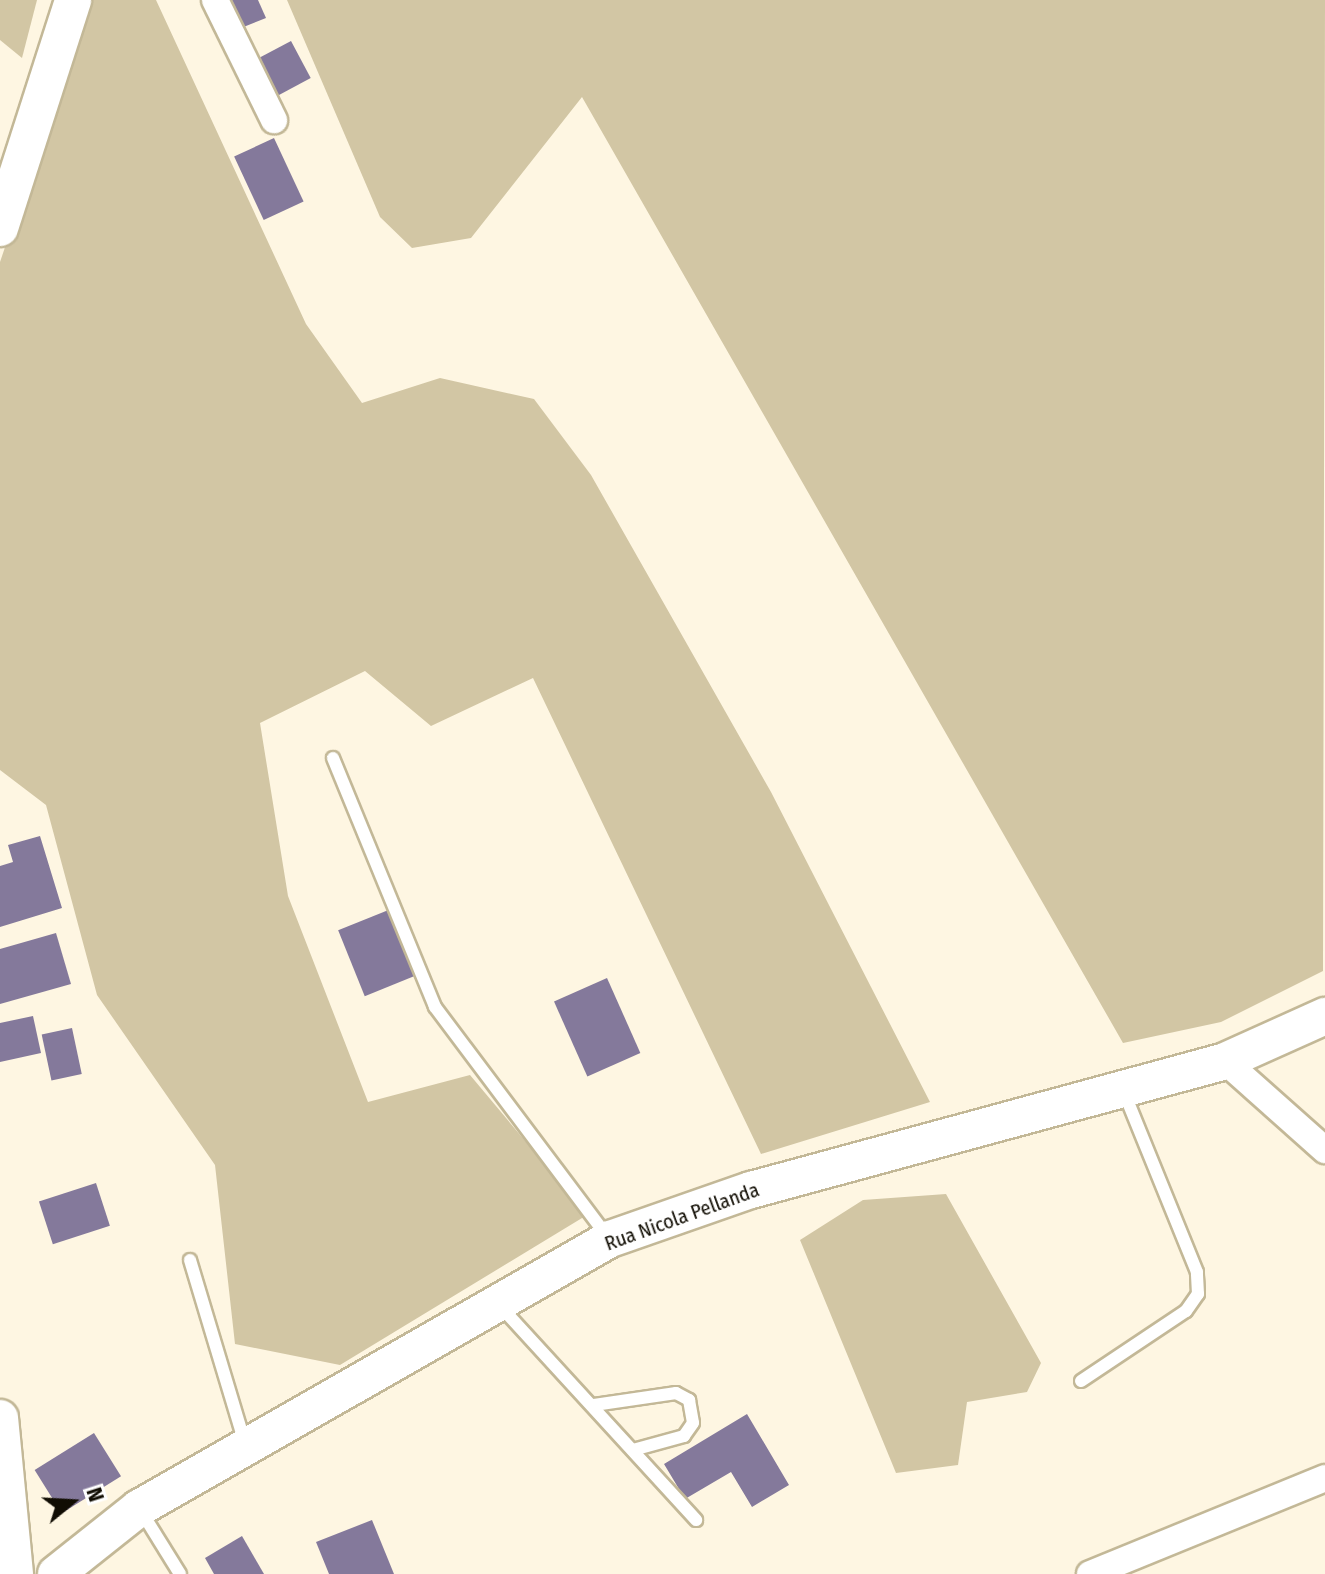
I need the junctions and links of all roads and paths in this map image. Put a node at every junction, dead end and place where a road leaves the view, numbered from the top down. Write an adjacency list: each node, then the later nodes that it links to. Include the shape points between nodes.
1 (73, 0): 4 (main road)
2 (215, 0): 3 (street)
3 (274, 120)
4 (1, 219)
5 (333, 758): 10 (lane, via 435,1007)
6 (1325, 1016): 7 (main road, Rua Nicola Pellanda)
7 (1225, 1061): 8 (main road, Rua Nicola Pellanda); 9 (street)
8 (1123, 1089): 10 (main road, Rua Nicola Pellanda, via 751,1190); 13 (lane, via 1197,1272 1198,1294 1186,1311)
9 (1325, 1150)
10 (610, 1239): 12 (main road, Rua Nicola Pellanda)
11 (190, 1260): 16 (lane)
12 (496, 1302): 14 (lane); 16 (main road, Rua Nicola Pellanda)
13 (1081, 1381)
14 (594, 1405): 17 (lane); 17 (lane, via 676,1393 689,1400 693,1423 684,1436)
15 (0, 1418): 21 (main road)
16 (246, 1446): 19 (main road, Rua Nicola Pellanda)
17 (633, 1450): 20 (lane)
18 (1325, 1478): 24 (street)
19 (139, 1508): 22 (main road, Rua Nicola Pellanda); 23 (lane)
20 (696, 1520)
21 (15, 1574)
22 (56, 1574)
23 (180, 1574)
24 (1090, 1574)

